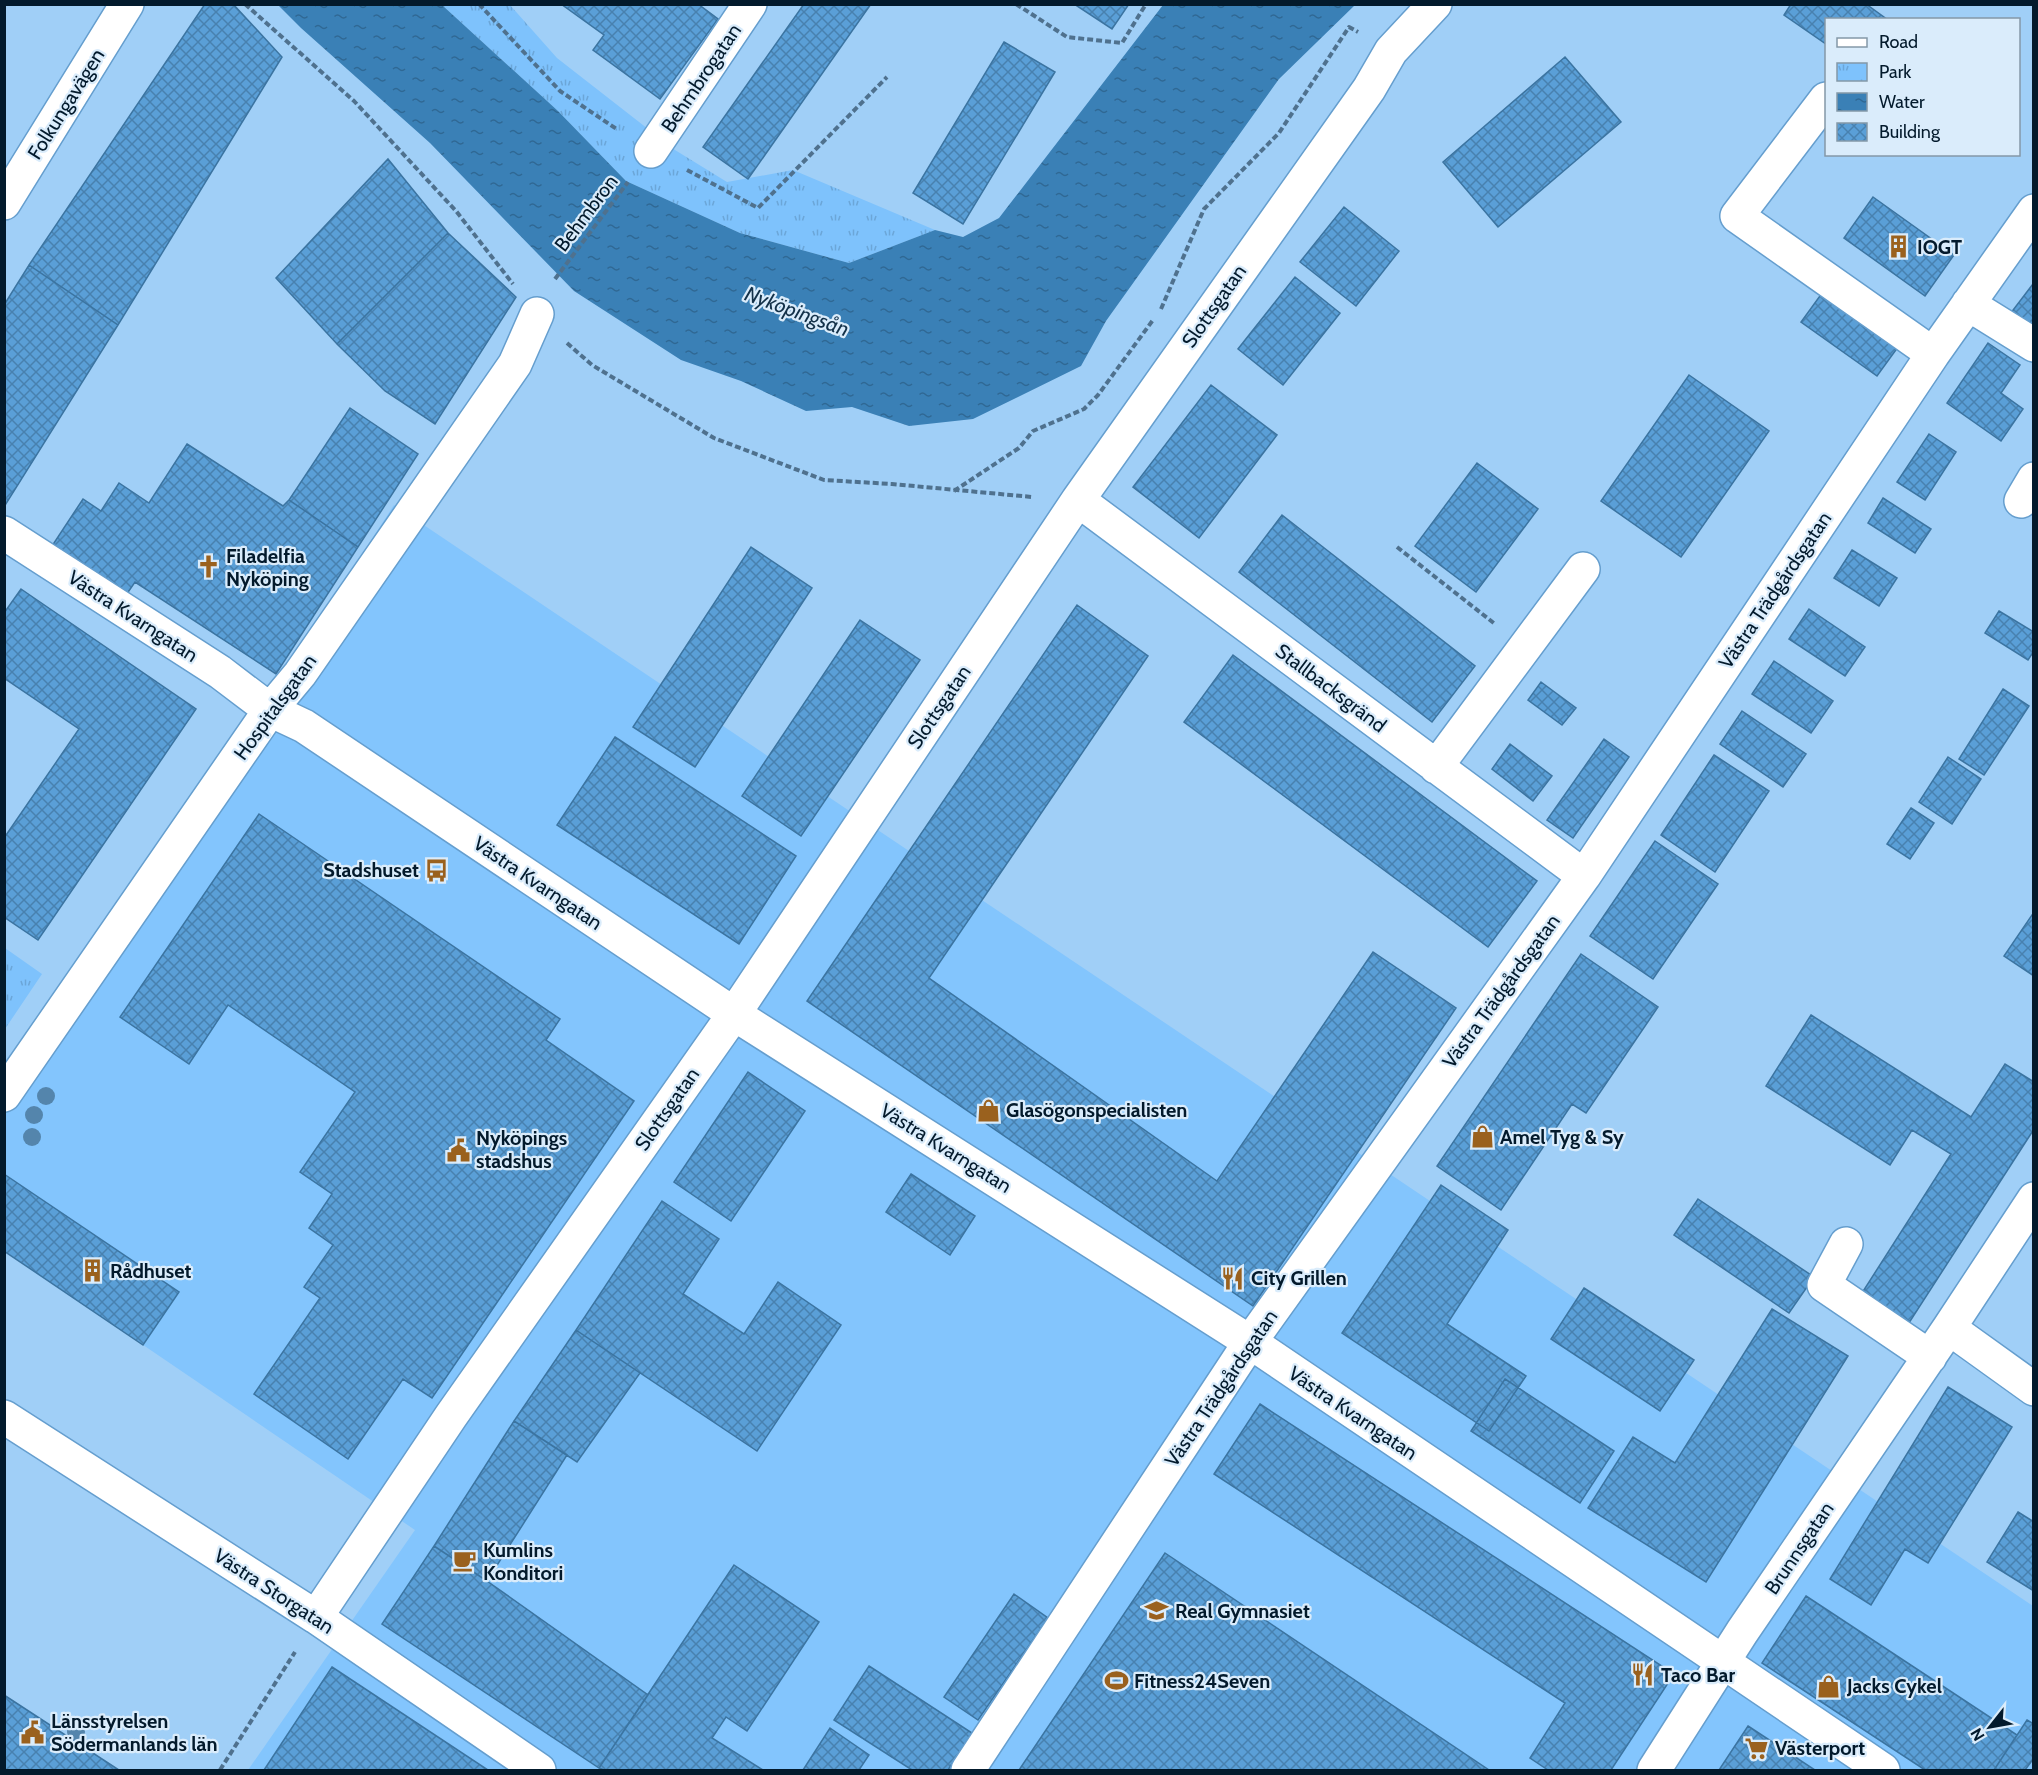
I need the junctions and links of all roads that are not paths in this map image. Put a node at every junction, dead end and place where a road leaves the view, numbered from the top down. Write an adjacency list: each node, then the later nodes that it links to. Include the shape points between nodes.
1 (127, 4): 6 (street, Folkungavägen)
2 (750, 4): 5 (street, Behmbrogatan)
3 (1435, 4): 12 (street, Slottsgatan, via 1391,51 1369,89)
4 (1825, 102): 11 (street, via 1737,216)
5 (643, 162)
6 (4, 204)
7 (2034, 211): 8 (street, Västra Trädgårdsgatan)
8 (1968, 304): 10 (street); 11 (street, Västra Trädgårdsgatan)
9 (537, 314): 15 (street, Hospitalsgatan, via 515,364 300,674)
10 (2034, 345)
11 (1933, 354): 17 (street, Västra Trädgårdsgatan)
12 (1078, 500): 16 (street, Stallbacksgränd); 18 (street, Slottsgatan)
13 (4, 532): 15 (street, Västra Kvarngatan, via 219,672)
14 (1583, 569): 16 (street)
15 (270, 710): 18 (street, Västra Kvarngatan, via 304,726); 19 (street, Hospitalsgatan)
16 (1436, 767): 17 (street, Stallbacksgränd)
17 (1584, 876): 23 (street, Västra Trädgårdsgatan)
18 (734, 1014): 23 (street, Västra Kvarngatan); 27 (street, Slottsgatan, via 451,1416)
19 (4, 1095)
20 (2034, 1198): 22 (street, Brunnsgatan)
21 (1846, 1244): 24 (street, via 1824,1285)
22 (1949, 1328): 24 (street, Brunnsgatan); 25 (street)
23 (1250, 1342): 28 (street, Västra Kvarngatan); 30 (street, Västra Trädgårdsgatan)
24 (1930, 1357): 28 (street, Brunnsgatan)
25 (2034, 1389)
26 (4, 1417): 27 (street, Västra Storgatan)
27 (316, 1617): 29 (street, Västra Storgatan)
28 (1722, 1664): 31 (street, Brunnsgatan); 32 (street, Västra Kvarngatan)
29 (539, 1770)
30 (968, 1770)
31 (1654, 1770)
32 (1883, 1770)

